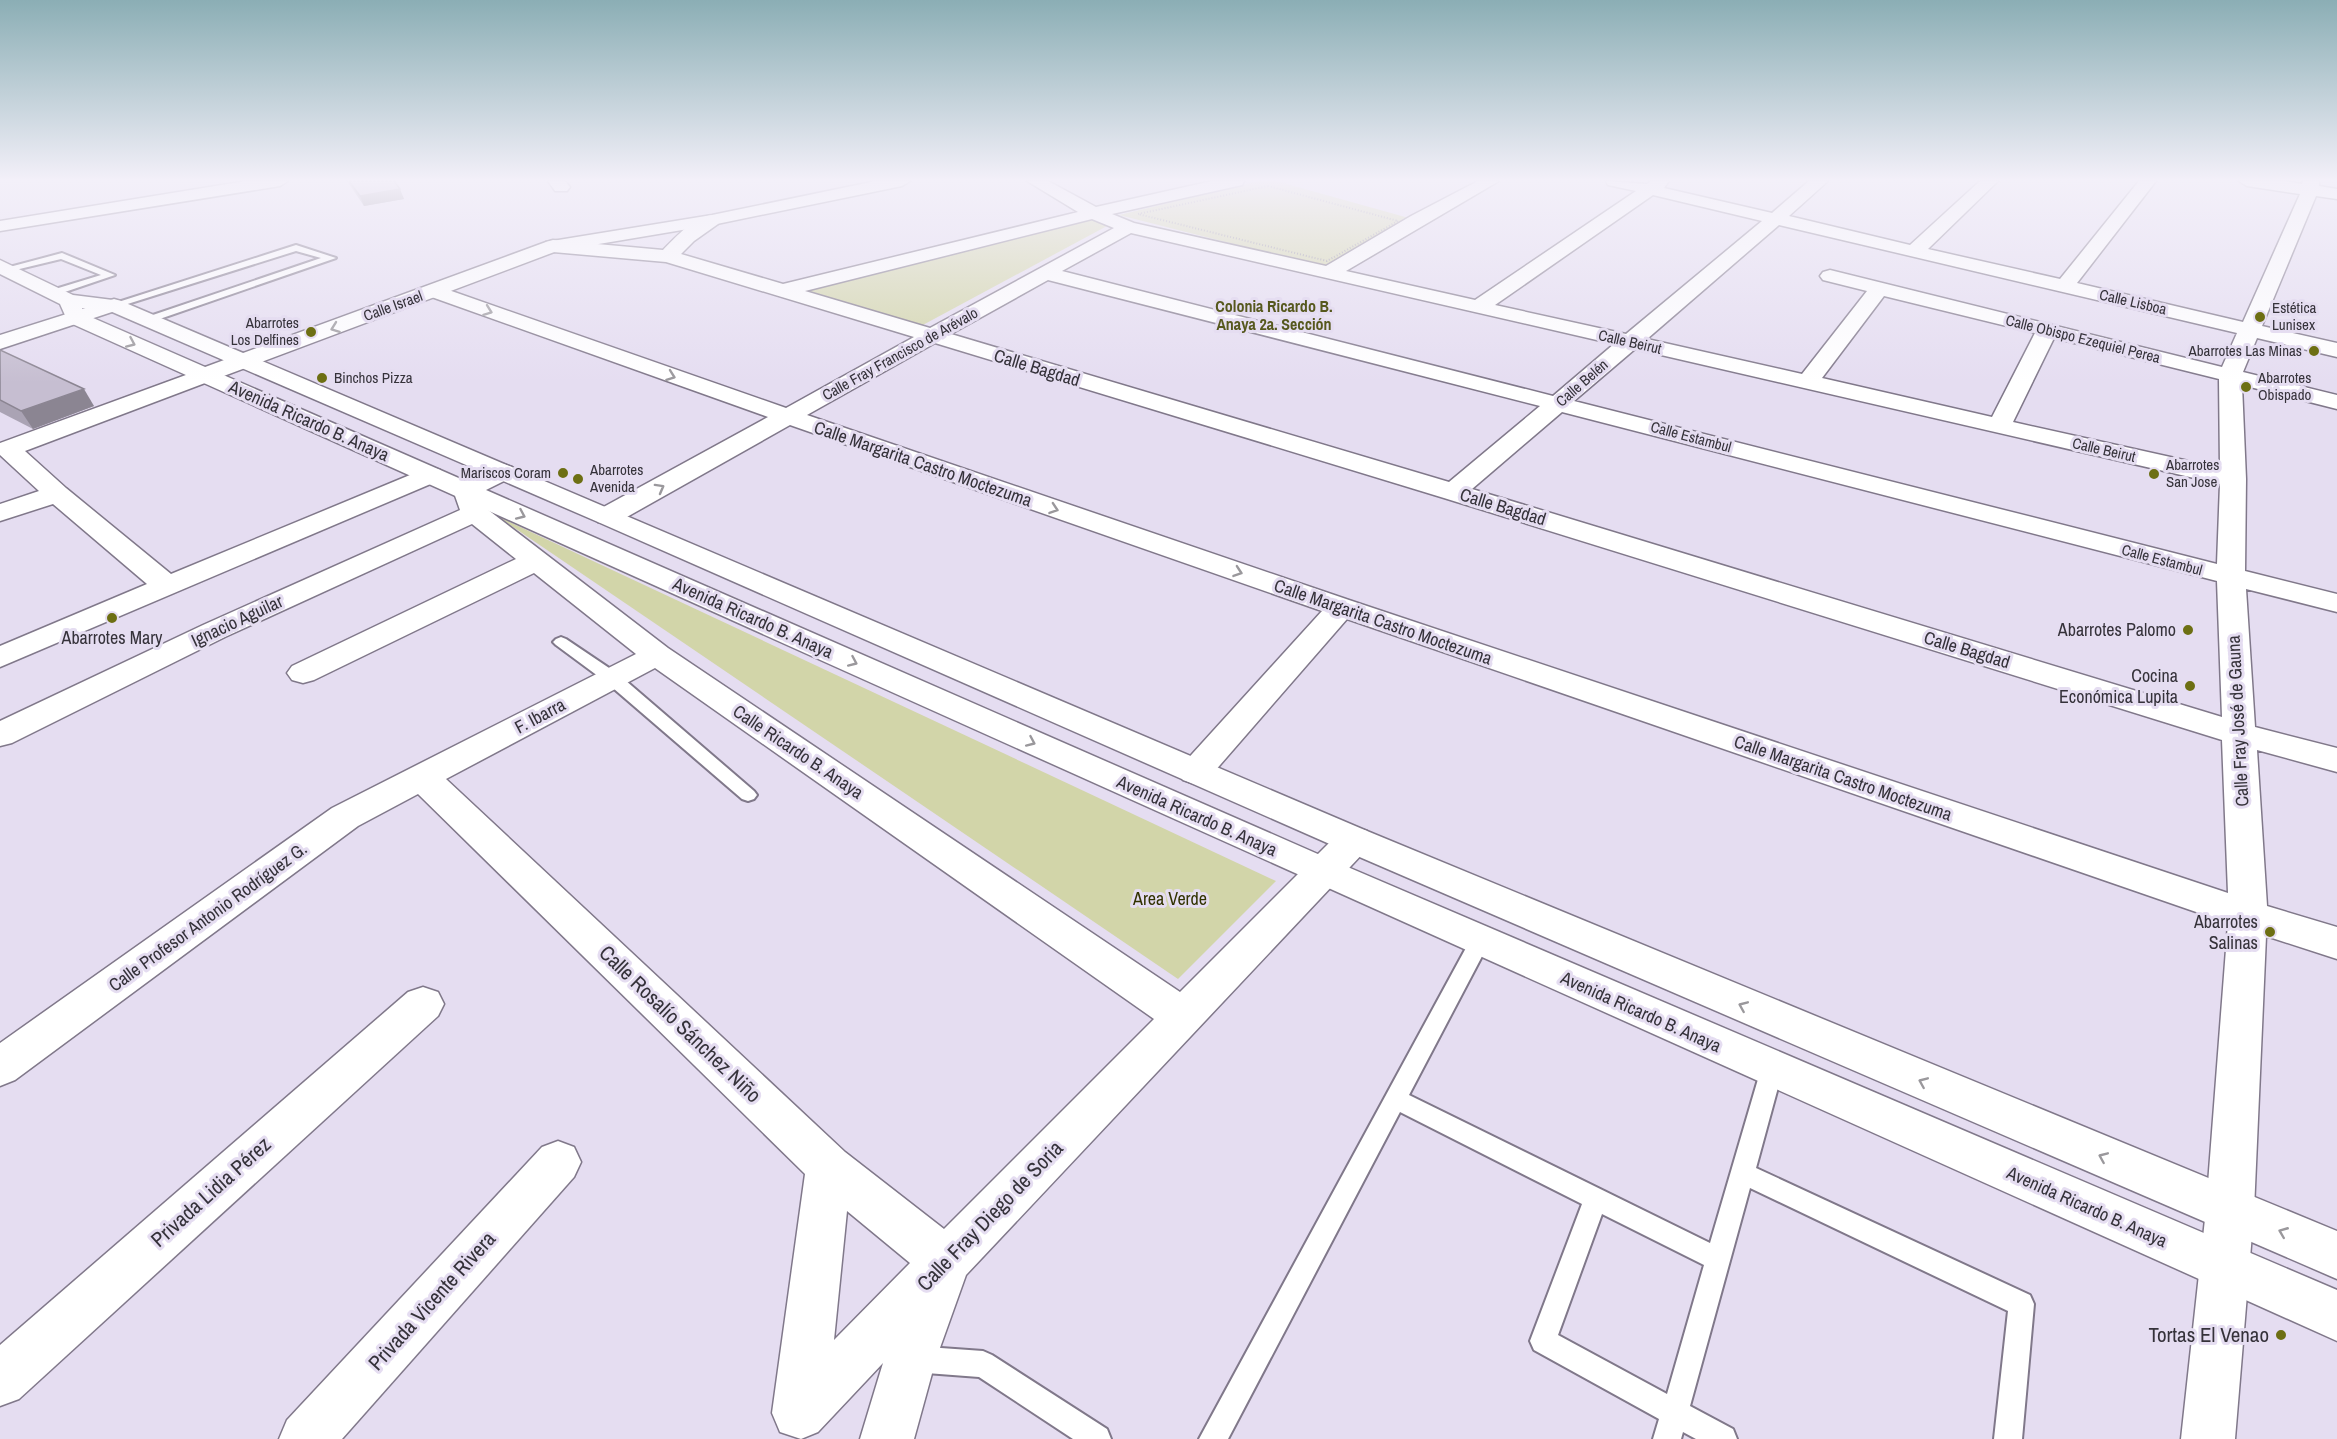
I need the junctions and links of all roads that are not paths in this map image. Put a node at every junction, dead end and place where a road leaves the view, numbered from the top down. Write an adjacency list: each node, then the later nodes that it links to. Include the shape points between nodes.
1 (295, 248): 21 (lane)
2 (297, 248): 24 (lane, via 331,258)
3 (546, 248): 27 (street, Calle Israel)
4 (580, 248): 17 (street, Calle Bagdad)
5 (675, 248): 17 (street)
6 (952, 248): 26 (street)
7 (1090, 248): 20 (street, Calle Fray Francisco de Arévalo)
8 (1234, 248): 18 (street, Calle Beirut)
9 (1364, 248): 18 (street)
10 (1565, 248): 30 (street)
11 (1741, 248): 36 (street, Calle Belén)
12 (1902, 248): 16 (street, Calle Lisboa)
13 (1917, 248): 16 (street)
14 (2096, 248): 23 (street)
15 (2290, 248): 32 (street, Calle Fray José de Gauna)
16 (1914, 251): 23 (street, Calle Lisboa)
17 (668, 255): 26 (street, Calle Bagdad)
18 (1328, 267): 30 (street, Calle Beirut)
19 (3, 268): 28 (street, Avenida Ricardo B. Anaya); 28 (lane, via 62,256 110,275)
20 (1046, 273): 34 (street, Calle Fray Francisco de Arévalo); 43 (street, Calle Estambul)
21 (210, 274): 24 (lane); 29 (lane)
22 (1830, 276): 25 (street, Calle Obispo Ezequiel Perea)
23 (2066, 286): 32 (street, Calle Lisboa)
24 (243, 288): 31 (lane)
25 (1879, 289): 33 (street, Calle Obispo Ezequiel Perea); 41 (street)
26 (783, 290): 34 (street, Calle Bagdad)
27 (433, 291): 38 (street, Calle Israel, one-way to 38); 44 (street, Calle Margarita Castro Moctezuma, one-way to 44)
28 (67, 304): 29 (street, Avenida Ricardo B. Anaya); 35 (street); 39 (street, Avenida Ricardo B. Anaya, one-way to 39)
29 (114, 305): 31 (street, Avenida Ricardo B. Anaya)
30 (1478, 307): 36 (street, Calle Beirut)
31 (148, 320): 38 (street, Avenida Ricardo B. Anaya)
32 (2250, 329): 37 (street, Calle Lisboa); 40 (street, Calle Fray José de Gauna)
33 (2046, 330): 40 (street, Calle Obispo Ezequiel Perea); 45 (street)
34 (932, 336): 44 (street, Calle Fray Francisco de Arévalo); 49 (street, Calle Bagdad)
35 (0, 342)
36 (1630, 342): 41 (street, Calle Beirut); 43 (street, Calle Belén)
37 (2337, 350)
38 (243, 362): 39 (street, Calle Israel); 46 (street, Avenida Ricardo B. Anaya)
39 (205, 375): 47 (street, Avenida Ricardo B. Anaya); 50 (street, Calle Israel, via 8,449)
40 (2230, 375): 42 (street, Calle Obispo Ezequiel Perea); 48 (street, Calle Fray José de Gauna)
41 (1808, 382): 45 (street, Calle Beirut)
42 (2337, 402)
43 (1558, 403): 49 (street, Calle Belén); 55 (street, Calle Estambul)
44 (786, 417): 53 (street, Calle Fray Francisco de Arévalo, one-way to 44); 58 (street, Calle Margarita Castro Moctezuma, one-way to 58)
45 (1999, 426): 48 (street, Calle Beirut)
46 (503, 472): 51 (street); 53 (street, Avenida Ricardo B. Anaya)
47 (431, 475): 51 (street, Avenida Ricardo B. Anaya); 56 (street)
48 (2233, 479): 55 (street, Calle Fray José de Gauna)
49 (1453, 492): 64 (street, Calle Bagdad)
50 (57, 494): 52 (street); 56 (street)
51 (471, 502): 54 (street, Calle Ricardo B. Anaya); 65 (street, Ignacio Aguilar); 71 (street, Avenida Ricardo B. Anaya, one-way to 71)
52 (0, 513)
53 (608, 516): 67 (street, Avenida Ricardo B. Anaya)
54 (537, 560): 60 (street, Calle Ricardo B. Anaya); 62 (street)
55 (2231, 578): 57 (street, Calle Estambul); 64 (street, Calle Fray José de Gauna)
56 (167, 586): 61 (street)
57 (2337, 603)
58 (1341, 608): 67 (street); 72 (street, Calle Margarita Castro Moctezuma)
59 (561, 642): 63 (lane)
60 (657, 655): 63 (street, F. Ibarra); 77 (street, Calle Ricardo B. Anaya)
61 (0, 657)
62 (303, 673)
63 (612, 678): 68 (street, F. Ibarra); 69 (lane)
64 (2239, 734): 66 (street, Calle Bagdad); 72 (street, Calle Fray José de Gauna)
65 (0, 735)
66 (2337, 760)
67 (1195, 772): 70 (street, Avenida Ricardo B. Anaya)
68 (422, 777): 79 (street, Calle Profesor Antonio Rodríguez G., via 345,817); 83 (street, Calle Rosalío Sánchez Niño)
69 (748, 795)
70 (1354, 840): 71 (street, Calle Fray Diego de Soria); 75 (street, Avenida Ricardo B. Anaya)
71 (1323, 872): 73 (street, Avenida Ricardo B. Anaya); 77 (street, Calle Fray Diego de Soria)
72 (2248, 915): 74 (street, Calle Margarita Castro Moctezuma); 86 (street, Calle Fray José de Gauna)
73 (1480, 941): 78 (street, Avenida Ricardo B. Anaya); 81 (lane)
74 (2337, 943)
75 (1703, 989): 78 (street); 86 (street, Avenida Ricardo B. Anaya, one-way to 75)
76 (423, 1004): 93 (street, Privada Lidia Pérez)
77 (1184, 1017): 89 (street, Calle Fray Diego de Soria)
78 (1687, 1032): 80 (street, Avenida Ricardo B. Anaya)
79 (0, 1068)
80 (1772, 1069): 84 (lane); 90 (street, Avenida Ricardo B. Anaya)
81 (1395, 1098): 85 (lane); 98 (lane)
82 (558, 1162): 95 (street, Privada Vicente Rivera)
83 (829, 1167): 89 (street, Calle Rosalío Sánchez Niño); 89 (street, Calle Fray Diego de Soria, via 799,1413)
84 (1742, 1173): 88 (lane); 101 (lane, via 2021,1304)
85 (1596, 1198): 88 (lane); 94 (lane, via 1543,1341)
86 (2230, 1210): 87 (street, Avenida Ricardo B. Anaya, one-way to 86); 90 (street, Calle Fray José de Gauna)
87 (2337, 1255)
88 (1717, 1259): 94 (lane)
89 (946, 1261): 92 (street)
90 (2224, 1267): 91 (street, Avenida Ricardo B. Anaya); 102 (street, Calle Fray José de Gauna)
91 (2337, 1316)
92 (910, 1359): 96 (street); 97 (lane, via 983,1364)
93 (0, 1380)
94 (1675, 1411): 99 (lane); 100 (lane)
95 (306, 1439)
96 (887, 1439)
97 (1096, 1439)
98 (1213, 1439)
99 (1667, 1439)
100 (1724, 1439)
101 (2008, 1439)
102 (2208, 1439)

